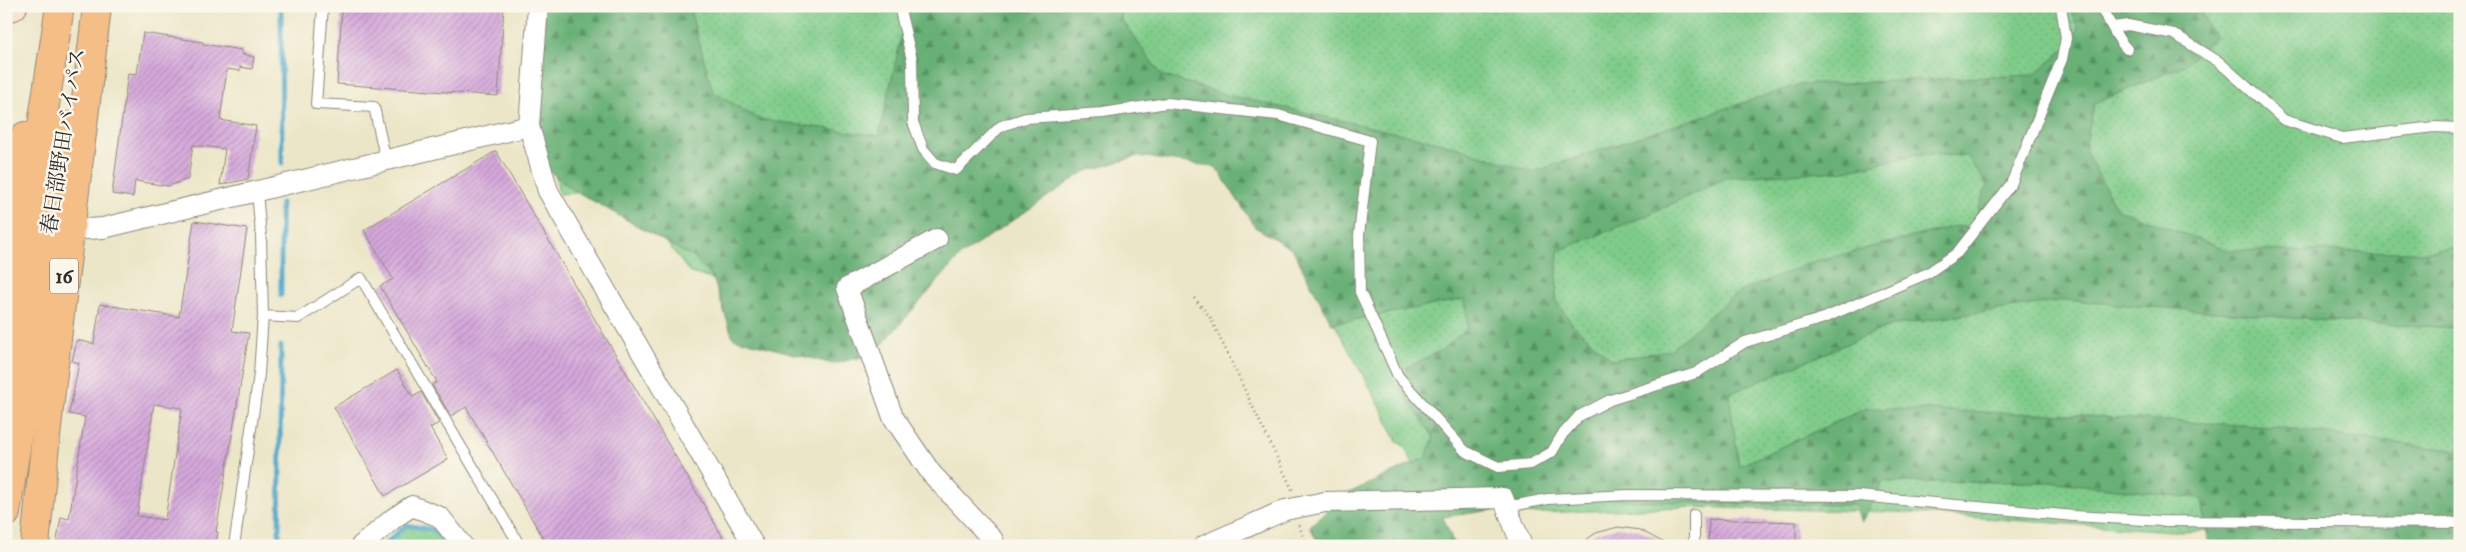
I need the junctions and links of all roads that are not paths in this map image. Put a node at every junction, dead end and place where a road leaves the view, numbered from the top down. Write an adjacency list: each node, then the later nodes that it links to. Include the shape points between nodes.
1 (12, 6): 10 (street)
2 (59, 6): 17 (highway, 16); 21 (highway, 春日部野田バイパス / 16)
3 (84, 6): 23 (highway, 春日部野田バイパス / 16)
4 (97, 6): 18 (highway, 16)
5 (323, 6): 15 (lane, via 316,104 374,107)
6 (538, 6): 13 (street)
7 (899, 6): 8 (lane, via 912,60 913,122 923,149 935,163 956,170 1001,126 1026,118 1103,113 1166,103 1278,115 1370,141 1359,235 1360,292 1398,376 1465,450 1498,467 1531,464 1552,452 1579,416 1610,400 1696,373 1746,342 1824,318 1928,273 1957,253 2011,184 2062,59 2066,38)
8 (2061, 6)
9 (2098, 6): 11 (lane)
10 (6, 8)
11 (2113, 26): 12 (lane, via 2116,39); 14 (lane, via 2128,25 2174,34 2219,62 2284,120 2342,138 2434,127)
12 (2127, 49)
13 (530, 126): 15 (street); 31 (street, via 548,191)
14 (2460, 128)
15 (386, 161): 16 (street)
16 (257, 192): 18 (street, via 103,228); 20 (lane)
17 (6, 217)
18 (71, 230): 26 (highway, 16, via 54,350)
19 (937, 238): 32 (street, via 847,288 893,417 931,473)
20 (263, 316): 27 (lane, via 259,374); 30 (lane, via 298,318 361,278)
21 (6, 363)
22 (1506, 507): 25 (lane, via 1548,499 1628,495 1859,496 2162,521); 33 (street, via 1503,498 1325,502 1285,510); 34 (street)
23 (6, 513)
24 (1694, 515): 35 (lane)
25 (2460, 523)
26 (35, 546)
27 (234, 546)
28 (361, 546): 29 (street, via 412,506 440,517)
29 (463, 546)
30 (520, 546)
31 (754, 546)
32 (996, 546)
33 (1204, 546)
34 (1522, 546)
35 (1694, 546)

